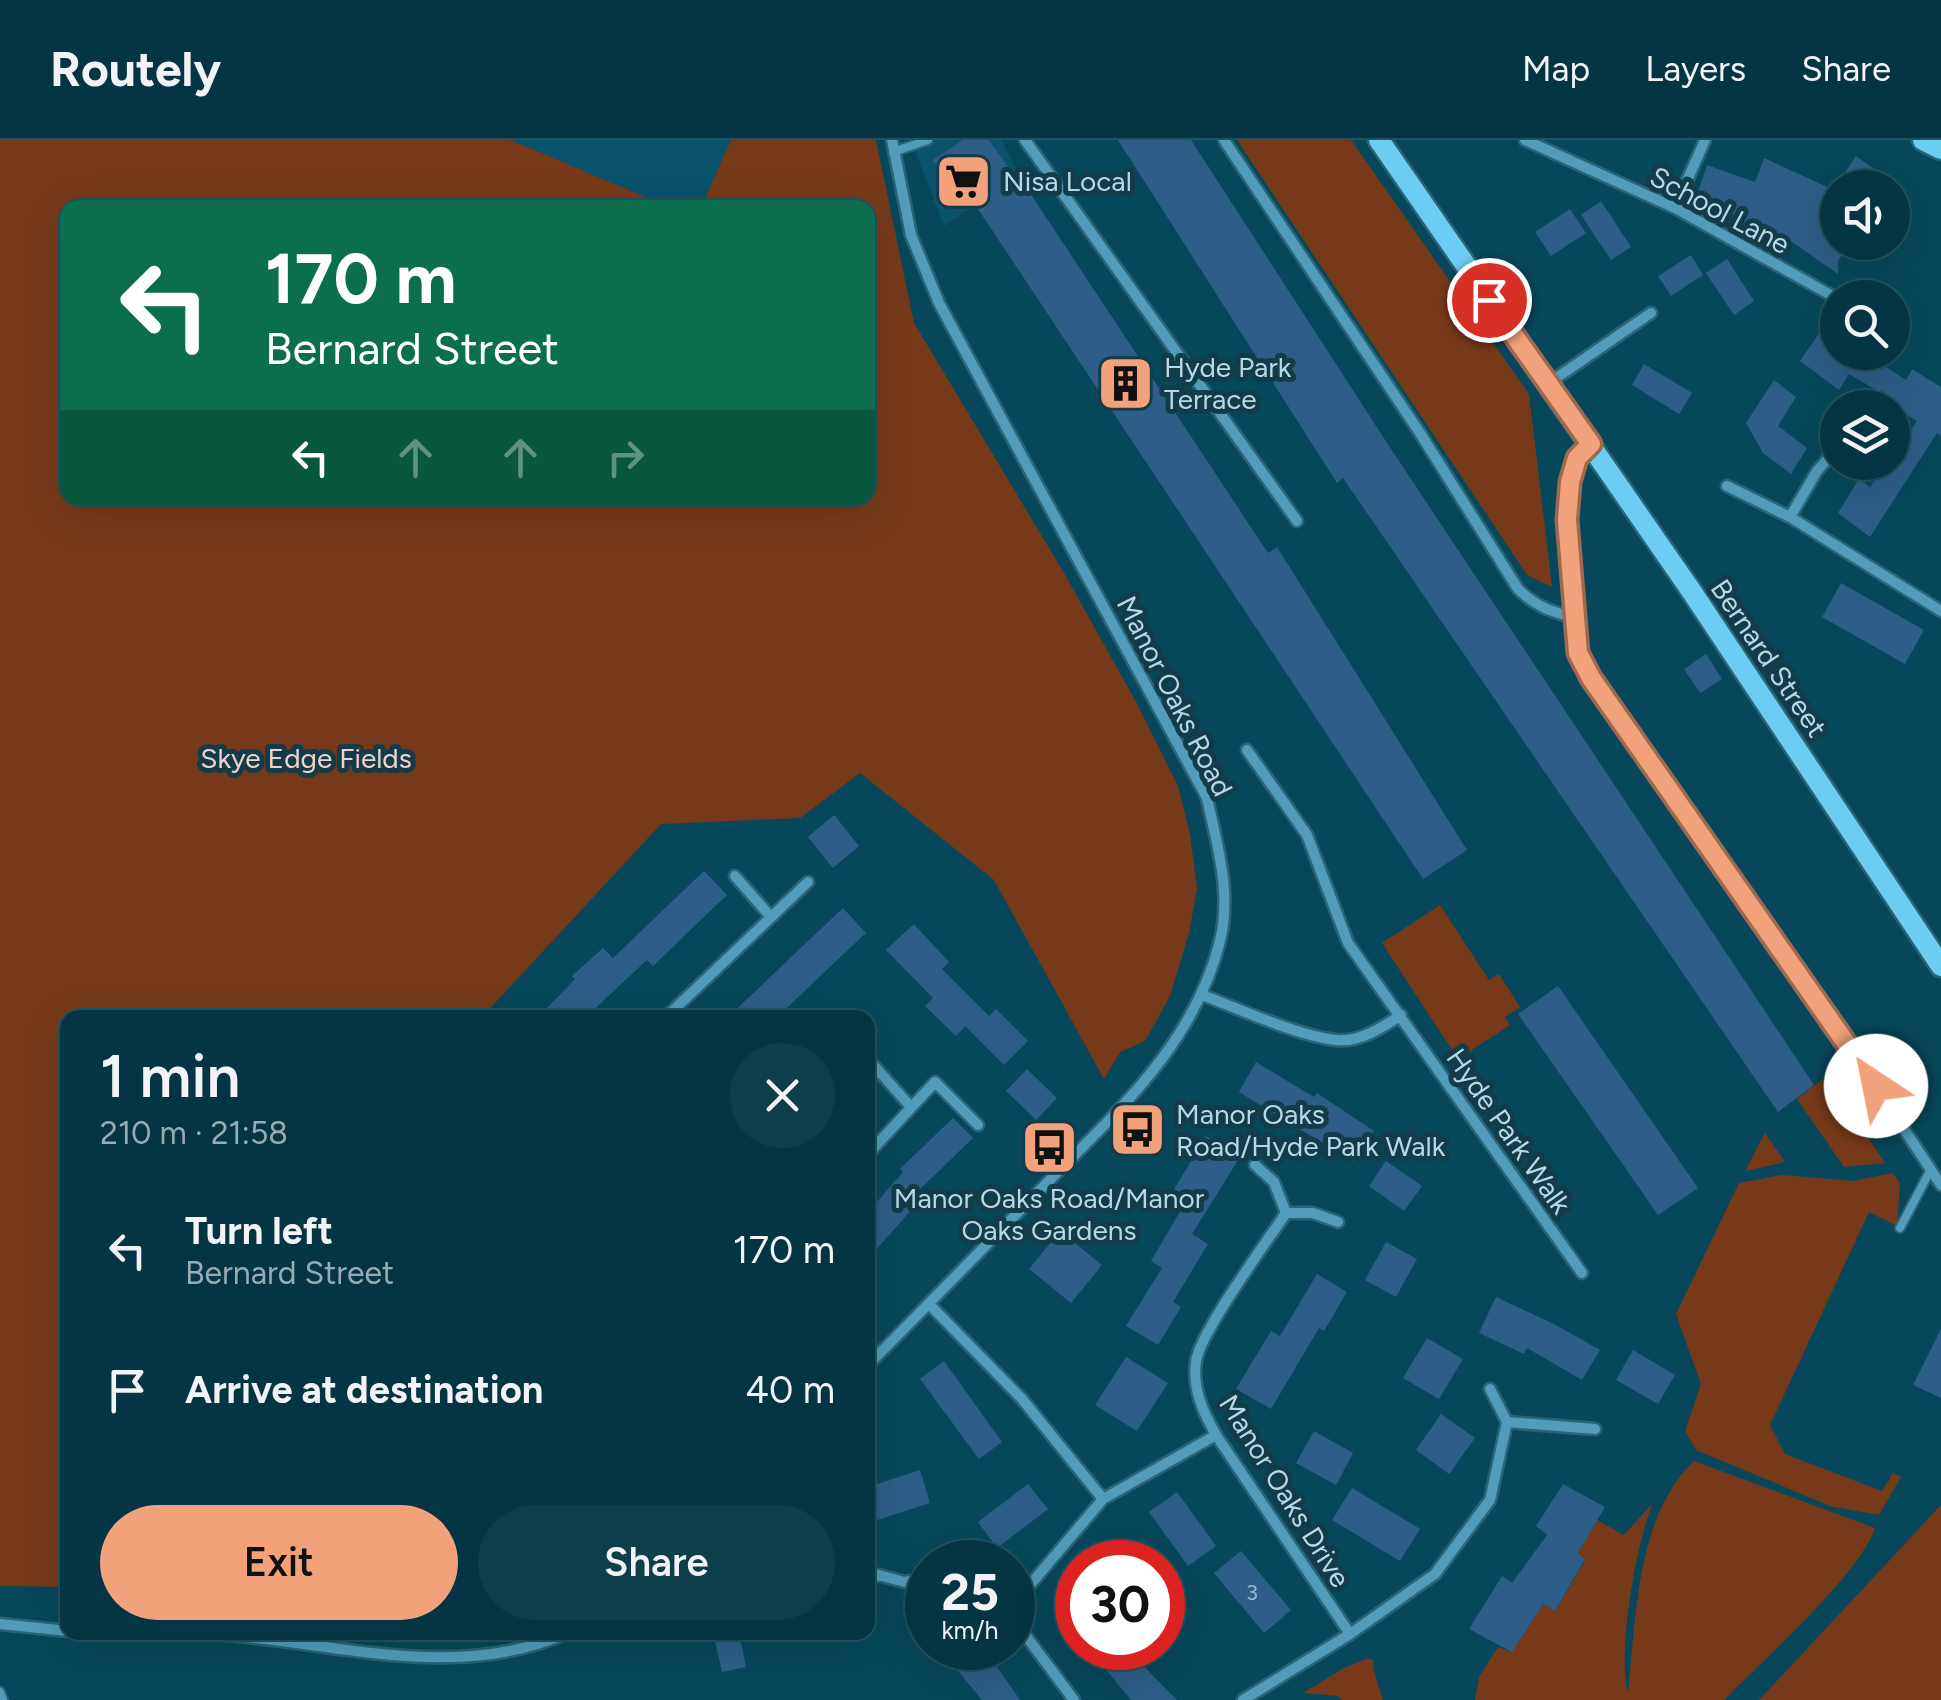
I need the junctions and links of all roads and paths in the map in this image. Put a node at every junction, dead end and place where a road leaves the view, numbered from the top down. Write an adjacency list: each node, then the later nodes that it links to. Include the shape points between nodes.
1 (928, 140): 8 (lane)
2 (1025, 140): 18 (street)
3 (1224, 140): 20 (street, via 1518,589 1532,603)
4 (1379, 140): 13 (main road, Bernard Street)
5 (1525, 140): 10 (street, School Lane)
6 (1706, 140): 10 (street)
7 (1923, 140): 9 (main road)
8 (892, 146): 26 (street, Manor Oaks Road, via 911,236 939,303 1207,798 1226,883 1221,938)
9 (1941, 150)
10 (1675, 208): 11 (street, School Lane)
11 (1820, 289)
12 (1652, 313): 13 (street)
13 (1549, 382): 14 (main road, Bernard Street)
14 (1591, 444): 20 (street, via 1577,458 1568,501); 25 (main road, Bernard Street)
15 (1820, 468): 17 (street)
16 (1727, 486): 17 (street)
17 (1790, 517): 19 (street)
18 (1297, 521)
19 (1941, 611)
20 (1576, 618): 34 (street, via 1578,653 1591,678)
21 (1247, 750): 28 (street, Hyde Park Walk, via 1307,836 1348,943)
22 (734, 876): 24 (street)
23 (808, 882): 24 (street)
24 (771, 917): 27 (street)
25 (1941, 966)
26 (1202, 995): 28 (street, via 1339,1041 1375,1032); 40 (street, Manor Oaks Road, via 1182,1034 1131,1099)
27 (673, 1010)
28 (1401, 1015): 39 (street, Hyde Park Walk)
29 (875, 1067): 30 (street)
30 (910, 1106): 31 (street, via 935,1082); 32 (street)
31 (978, 1125)
32 (875, 1146)
33 (1255, 1165): 36 (street, via 1274,1182)
34 (1931, 1170): 35 (street); 38 (lane)
35 (1941, 1184)
36 (1286, 1214): 37 (street); 45 (street, Manor Oaks Drive, via 1197,1356 1195,1382)
37 (1338, 1222)
38 (1900, 1228)
39 (1582, 1273)
40 (929, 1304): 41 (street, Manor Oaks Road); 46 (street, via 1022,1400)
41 (875, 1358)
42 (1490, 1389): 43 (street)
43 (1507, 1422): 44 (street); 52 (street, via 1490,1500 1435,1574)
44 (1595, 1430)
45 (1216, 1435): 46 (street); 52 (street, Manor Oaks Drive)
46 (1103, 1500): 48 (street)
47 (875, 1577): 49 (street)
48 (1035, 1579)
49 (905, 1582)
50 (0, 1624): 51 (street)
51 (60, 1630)
52 (1350, 1634): 59 (street)
53 (264, 1640): 54 (street, via 466,1656)
54 (553, 1640)
55 (1035, 1648): 58 (street)
56 (0, 1692): 57 (lane)
57 (2, 1700)
58 (1074, 1700)
59 (1242, 1700)

